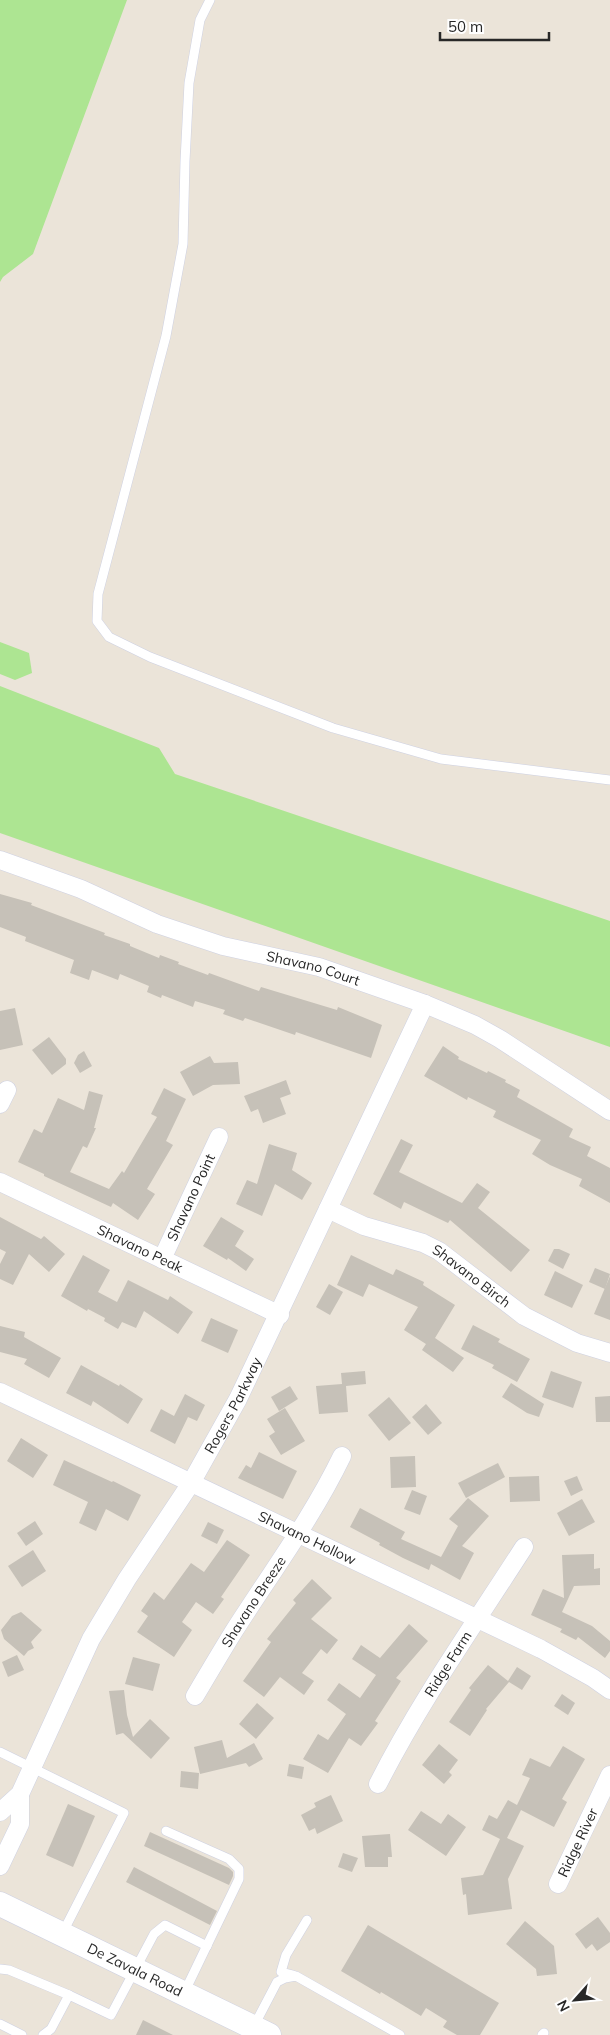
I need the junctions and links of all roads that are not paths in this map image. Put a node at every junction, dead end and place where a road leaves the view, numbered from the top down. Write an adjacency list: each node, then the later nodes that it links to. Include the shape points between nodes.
1 (210, 0): 2 (lane, via 200,20 189,83 184,244 166,336 98,594 97,622 109,637 150,657 333,728 441,759)
2 (610, 780)
3 (0, 860): 4 (street, Shavano Court, via 81,889 158,924 223,946 318,967)
4 (425, 1004): 5 (street, Shavano Court, via 500,1039); 8 (street, Rogers Parkway)
5 (610, 1111)
6 (219, 1137): 9 (street, Shavano Point)
7 (0, 1182): 9 (street, Shavano Peak)
8 (328, 1209): 10 (street, Rogers Parkway); 11 (street, Shavano Birch, via 364,1226 423,1243 524,1316 577,1342)
9 (162, 1259): 10 (street, Shavano Peak)
10 (280, 1314): 14 (street, Rogers Parkway)
11 (610, 1352)
12 (0, 1392): 14 (street, Shavano Hollow)
13 (342, 1456): 15 (street, Shavano Breeze)
14 (191, 1483): 15 (street, Shavano Hollow); 21 (street, Rogers Parkway, via 91,1639)
15 (299, 1534): 17 (street, Shavano Hollow); 19 (street, Shavano Breeze, via 234,1630)
16 (524, 1547): 17 (street, Ridge Farm)
17 (478, 1618): 18 (street, Shavano Hollow, via 541,1648); 23 (street, Ridge Farm, via 420,1706)
18 (610, 1690)
19 (195, 1696)
20 (0, 1752): 21 (lane)
21 (32, 1766): 24 (street, Rogers Parkway); 31 (lane, via 124,1812)
22 (610, 1775): 28 (street, Ridge River)
23 (378, 1784)
24 (20, 1794): 25 (street, Rogers Parkway); 27 (street, Rogers Parkway, via 20,1824)
25 (0, 1812)
26 (166, 1831): 32 (lane, via 229,1859 238,1869 239,1879)
27 (0, 1866)
28 (558, 1884)
29 (0, 1904): 31 (main road, De Zavala Road)
30 (307, 1920): 35 (lane, via 286,1955 282,1972)
31 (62, 1934): 34 (main road, De Zavala Road)
32 (208, 1946): 34 (lane, via 165,1925 154,1934); 36 (lane)
33 (0, 1969): 37 (lane)
34 (134, 1969): 36 (main road, De Zavala Road); 37 (lane, via 111,2015)
35 (296, 1976): 39 (lane, via 277,1982); 42 (lane)
36 (184, 1994): 39 (main road, De Zavala Road)
37 (69, 1996): 41 (lane, via 51,2029)
38 (0, 2024): 40 (lane)
39 (251, 2028)
40 (22, 2035)
41 (43, 2035)
42 (400, 2035)

